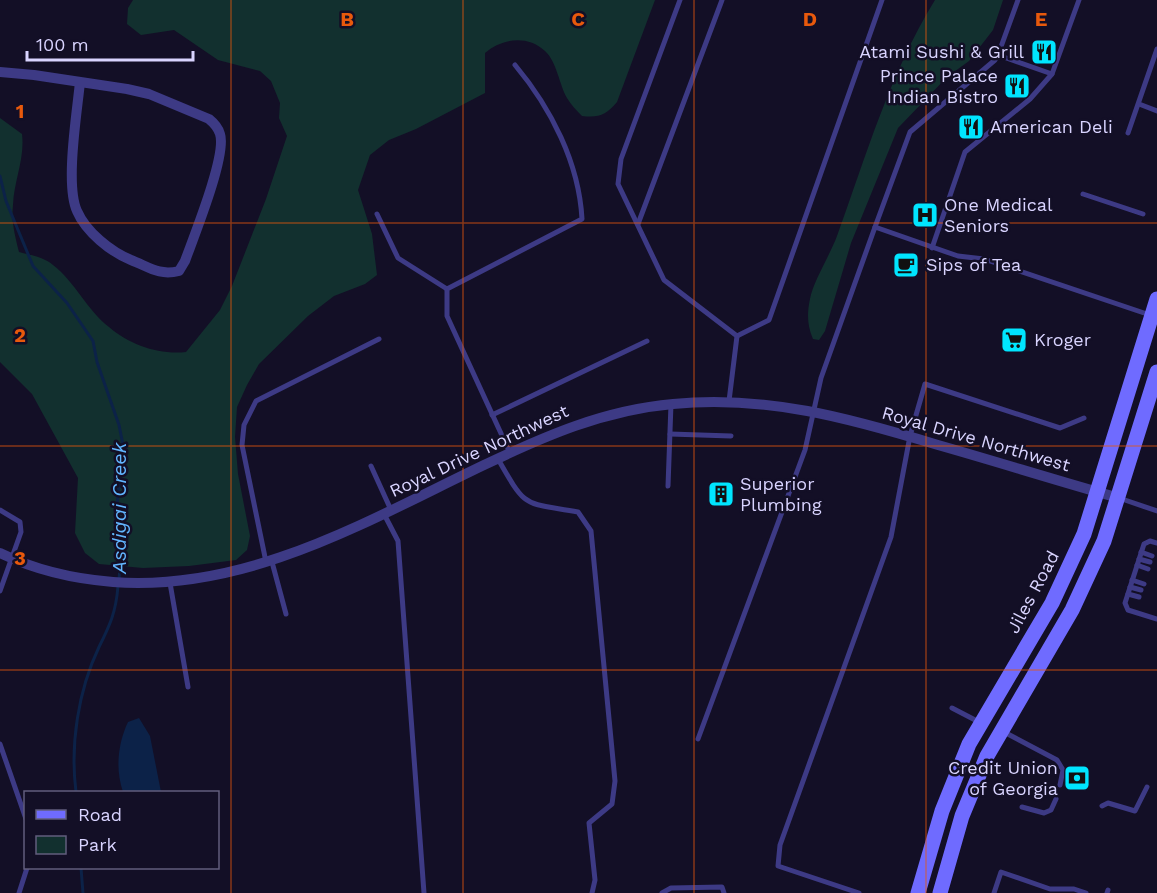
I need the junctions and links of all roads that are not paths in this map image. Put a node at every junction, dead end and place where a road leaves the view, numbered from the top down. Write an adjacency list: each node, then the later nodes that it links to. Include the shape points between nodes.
1 (680, 0): 18 (lane, via 621,159 618,184)
2 (722, 0): 18 (lane)
3 (882, 0): 24 (lane, via 769,320)
4 (1018, 0): 7 (lane)
5 (1079, 0): 10 (lane)
6 (1157, 49): 12 (lane)
7 (998, 55): 10 (lane); 19 (lane, via 910,132)
8 (515, 65): 21 (lane, via 538,93 577,175 582,219)
9 (0, 72): 11 (street)
10 (1052, 74): 20 (lane, via 1030,99 965,152)
11 (80, 82): 11 (street, via 149,94 209,119 220,133 220,154 179,271 158,272 120,256 86,225 77,211 72,190)
12 (1139, 104): 13 (lane); 14 (lane)
13 (1157, 111)
14 (1128, 133)
15 (1083, 194): 17 (lane)
16 (377, 214): 21 (lane, via 398,258)
17 (1143, 214)
18 (638, 224): 24 (lane, via 664,280)
19 (875, 227): 20 (lane); 30 (lane, via 821,378)
20 (932, 248): 23 (lane, via 984,260)
21 (447, 289): 31 (lane, via 447,316)
22 (1157, 299): 23 (street, Jiles Road)
23 (1152, 315): 40 (street, Jiles Road)
24 (737, 336): 28 (lane)
25 (379, 339): 50 (lane, via 256,401 244,425 242,445)
26 (647, 341): 31 (lane)
27 (1157, 372): 41 (street)
28 (729, 401): 29 (street, Royal Drive Northwest); 30 (street, Royal Drive Northwest)
29 (671, 404): 33 (lane); 36 (street, Royal Drive Northwest, via 586,421)
30 (814, 410): 35 (street, Royal Drive Northwest); 65 (lane, via 805,450)
31 (492, 415): 36 (lane)
32 (1084, 418): 35 (lane, via 1060,428 925,384)
33 (670, 434): 34 (lane); 39 (lane)
34 (731, 436)
35 (910, 436): 40 (street, Royal Drive Northwest); 79 (lane, via 891,537 780,845 778,866)
36 (510, 453): 37 (street, Royal Drive Northwest)
37 (498, 459): 44 (street, Royal Drive Northwest); 76 (lane, via 518,495 534,506 578,512 591,531 615,781 612,804 589,823 596,880)
38 (371, 466): 44 (lane)
39 (668, 486)
40 (1098, 492): 41 (street, Royal Drive Northwest); 63 (street, Jiles Road, via 1084,534 1056,594)
41 (1119, 498): 43 (lane); 64 (street, via 1072,610)
42 (0, 510): 48 (lane, via 20,522 21,532)
43 (1157, 511)
44 (387, 512): 50 (street, Royal Drive Northwest); 75 (lane, via 398,541)
45 (1157, 543): 47 (lane, via 1144,544)
46 (0, 553): 48 (street, Royal Drive Northwest)
47 (1140, 555): 49 (lane); 51 (lane)
48 (12, 559): 53 (street, Royal Drive Northwest, via 94,580); 56 (lane)
49 (1151, 559)
50 (269, 563): 53 (street, Royal Drive Northwest, via 221,576); 59 (lane)
51 (1137, 565): 52 (lane); 54 (lane)
52 (1148, 569)
53 (170, 583): 61 (lane)
54 (1131, 583): 55 (lane); 57 (lane)
55 (1143, 587)
56 (0, 591)
57 (1128, 594): 58 (lane); 60 (lane, via 1128,610)
58 (1139, 597)
59 (285, 614)
60 (1157, 619)
61 (188, 687)
62 (952, 708): 63 (lane)
63 (981, 723): 80 (street, Jiles Road, via 942,811)
64 (1001, 730): 67 (lane, via 1057,760 1063,770); 81 (street, via 962,816)
65 (698, 739)
66 (0, 744): 72 (lane)
67 (1060, 785)
68 (1147, 787): 70 (lane, via 1135,811 1108,803)
69 (1056, 799): 71 (lane, via 1051,810 1044,813)
70 (1101, 806)
71 (1022, 807)
72 (24, 813)
73 (26, 869): 74 (lane)
74 (19, 893)
75 (424, 893)
76 (592, 893)
77 (662, 893): 78 (lane, via 671,888 722,886)
78 (724, 893)
79 (859, 893)
80 (918, 893)
81 (940, 893)
82 (994, 893): 83 (lane, via 1001,872 1050,889)
83 (1086, 893)

